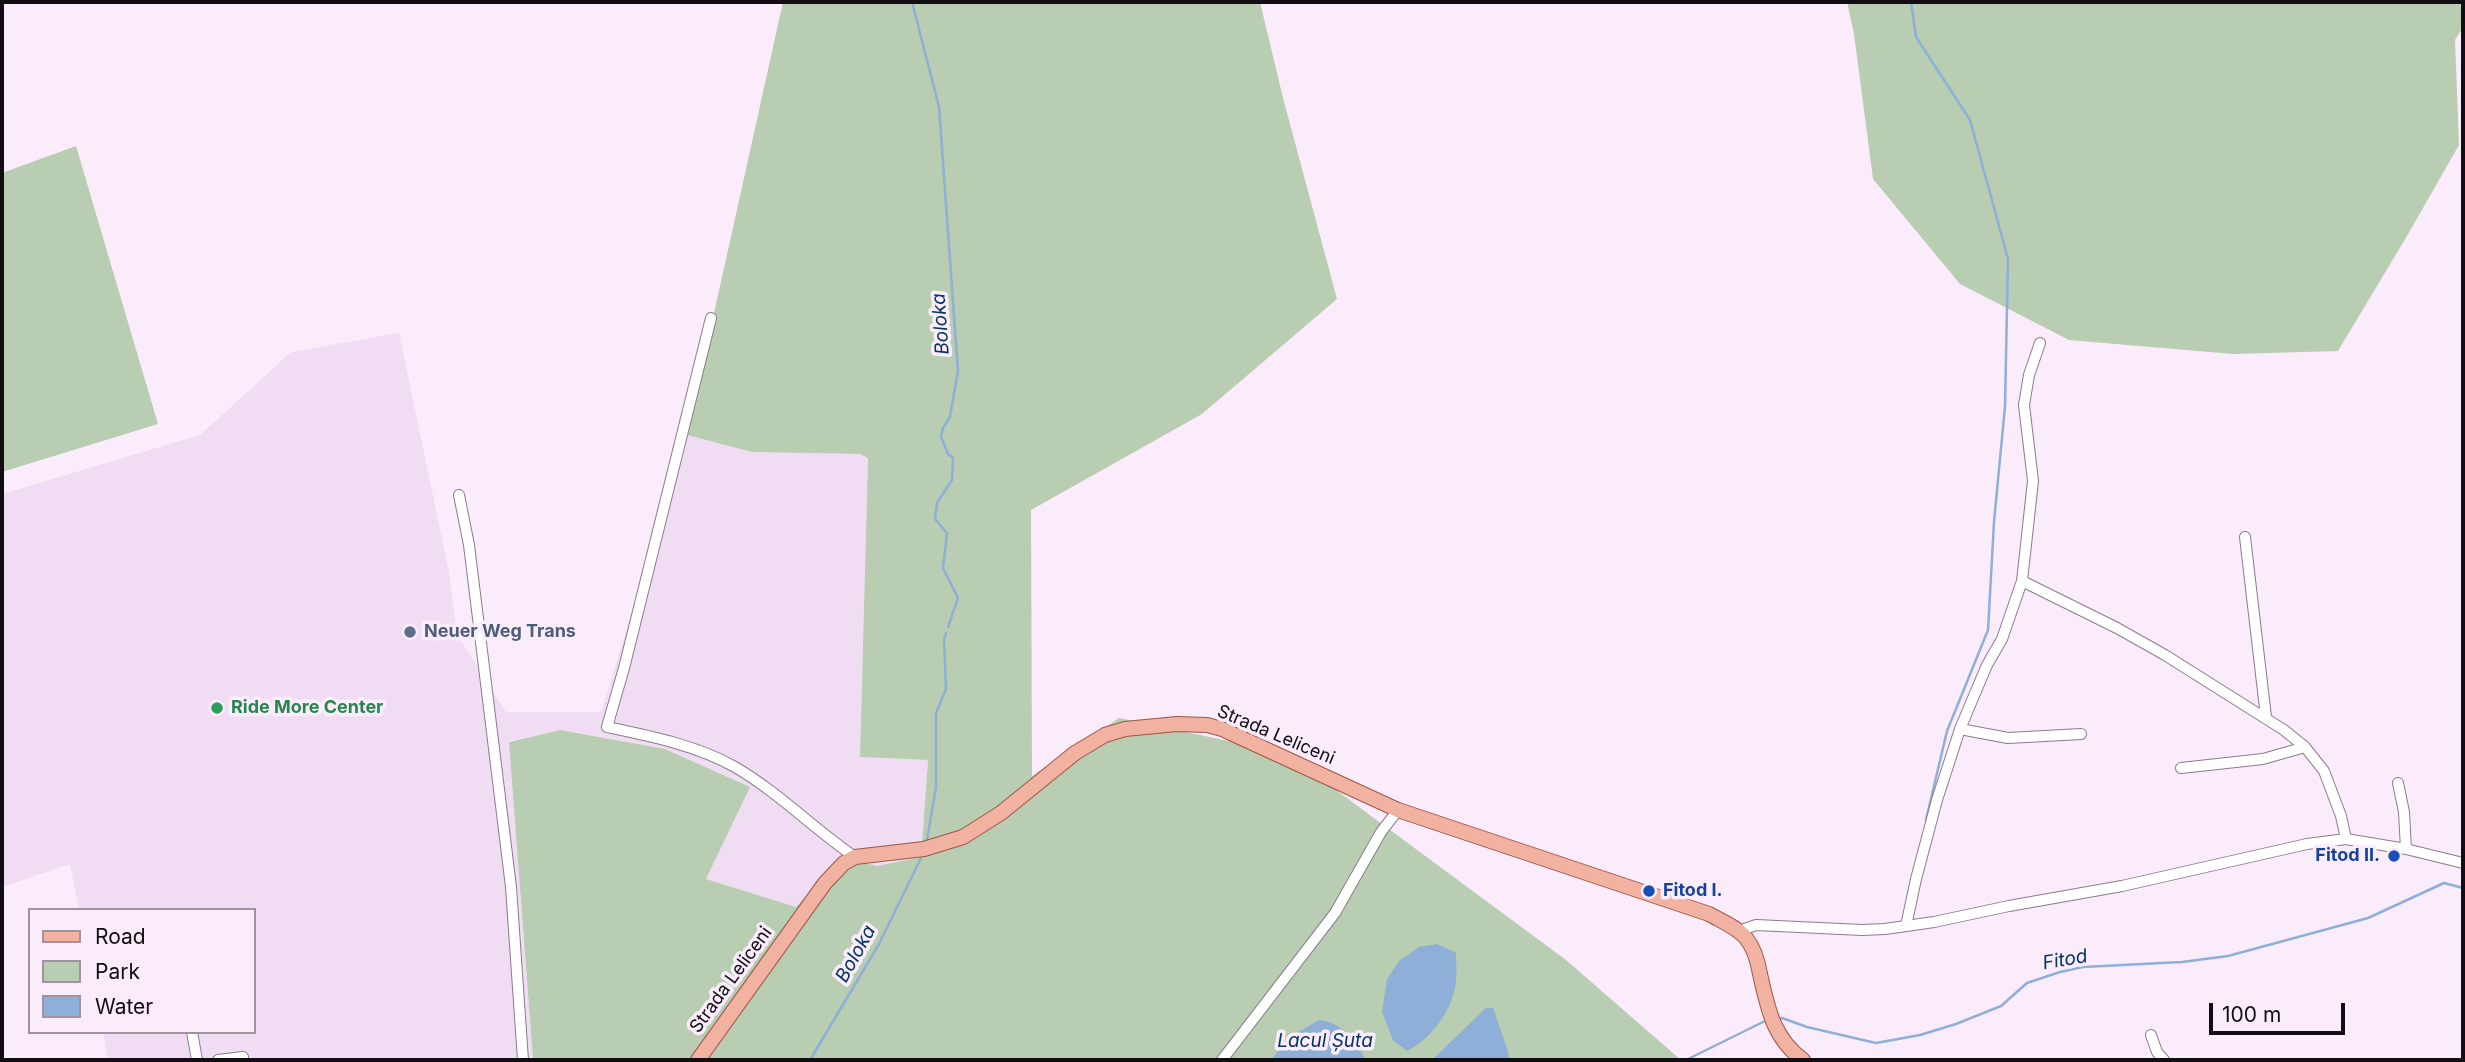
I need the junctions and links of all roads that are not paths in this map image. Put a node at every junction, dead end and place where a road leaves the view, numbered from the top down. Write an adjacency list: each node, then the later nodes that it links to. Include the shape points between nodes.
1 (711, 317): 15 (street, via 607,726 656,737 733,766)
2 (2040, 343): 5 (street, via 2024,405 2033,481)
3 (459, 495): 24 (street, via 510,887)
4 (2245, 537): 6 (street)
5 (2022, 581): 6 (street, via 2117,628); 7 (street)
6 (2266, 717): 9 (street)
7 (1960, 729): 8 (street, via 2008,738); 17 (street)
8 (2081, 734)
9 (2305, 747): 10 (street, via 2263,759); 13 (street, via 2324,771)
10 (2180, 768)
11 (2398, 783): 14 (street)
12 (1398, 810): 15 (main road, Strada Leliceni, via 1222,729 1177,724 1125,729 1096,738 963,837 924,849); 18 (main road, Strada Leliceni, via 1709,914); 26 (street, via 1335,913)
13 (2346, 839): 14 (street); 17 (street)
14 (2406, 849): 16 (street)
15 (855, 857): 25 (main road, Strada Leliceni, via 825,883)
16 (2463, 863)
17 (1906, 926): 18 (street, via 1862,930 1756,925)
18 (1739, 931): 27 (main road, via 1756,957 1770,1019 1788,1048)
19 (192, 1034): 22 (street)
20 (2151, 1035): 28 (street)
21 (243, 1057): 23 (street)
22 (197, 1060)
23 (218, 1060)
24 (523, 1060)
25 (698, 1060)
26 (1222, 1060)
27 (1803, 1060)
28 (2164, 1060)

